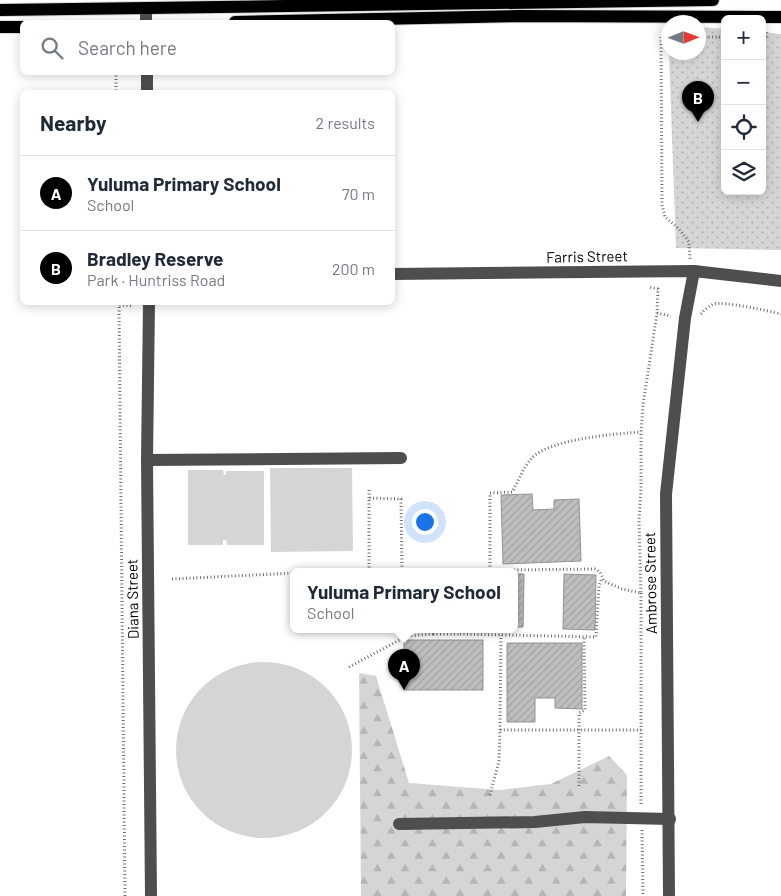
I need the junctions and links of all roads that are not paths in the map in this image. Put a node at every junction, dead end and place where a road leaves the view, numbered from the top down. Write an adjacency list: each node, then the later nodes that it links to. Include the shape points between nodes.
1 (713, 0): 3 (main road)
2 (47, 4): 3 (main road); 4 (main road)
3 (146, 8): 6 (street)
4 (0, 10)
5 (781, 17): 7 (main road, via 526,16)
6 (146, 20)
7 (332, 20)
8 (0, 27): 9 (main road)
9 (20, 27)
10 (147, 75): 11 (street)
11 (147, 90)
12 (694, 271): 13 (street, Farris Street); 14 (street, Farris Street); 18 (street, Ambrose Street, via 685,318 666,494)
13 (395, 274)
14 (781, 281)
15 (149, 305): 17 (street, Diana Street)
16 (401, 458): 17 (street)
17 (147, 460): 20 (street, Diana Street)
18 (670, 819): 19 (street, via 585,817 535,822); 21 (street, Ambrose Street)
19 (399, 824)
20 (151, 896)
21 (670, 896)

